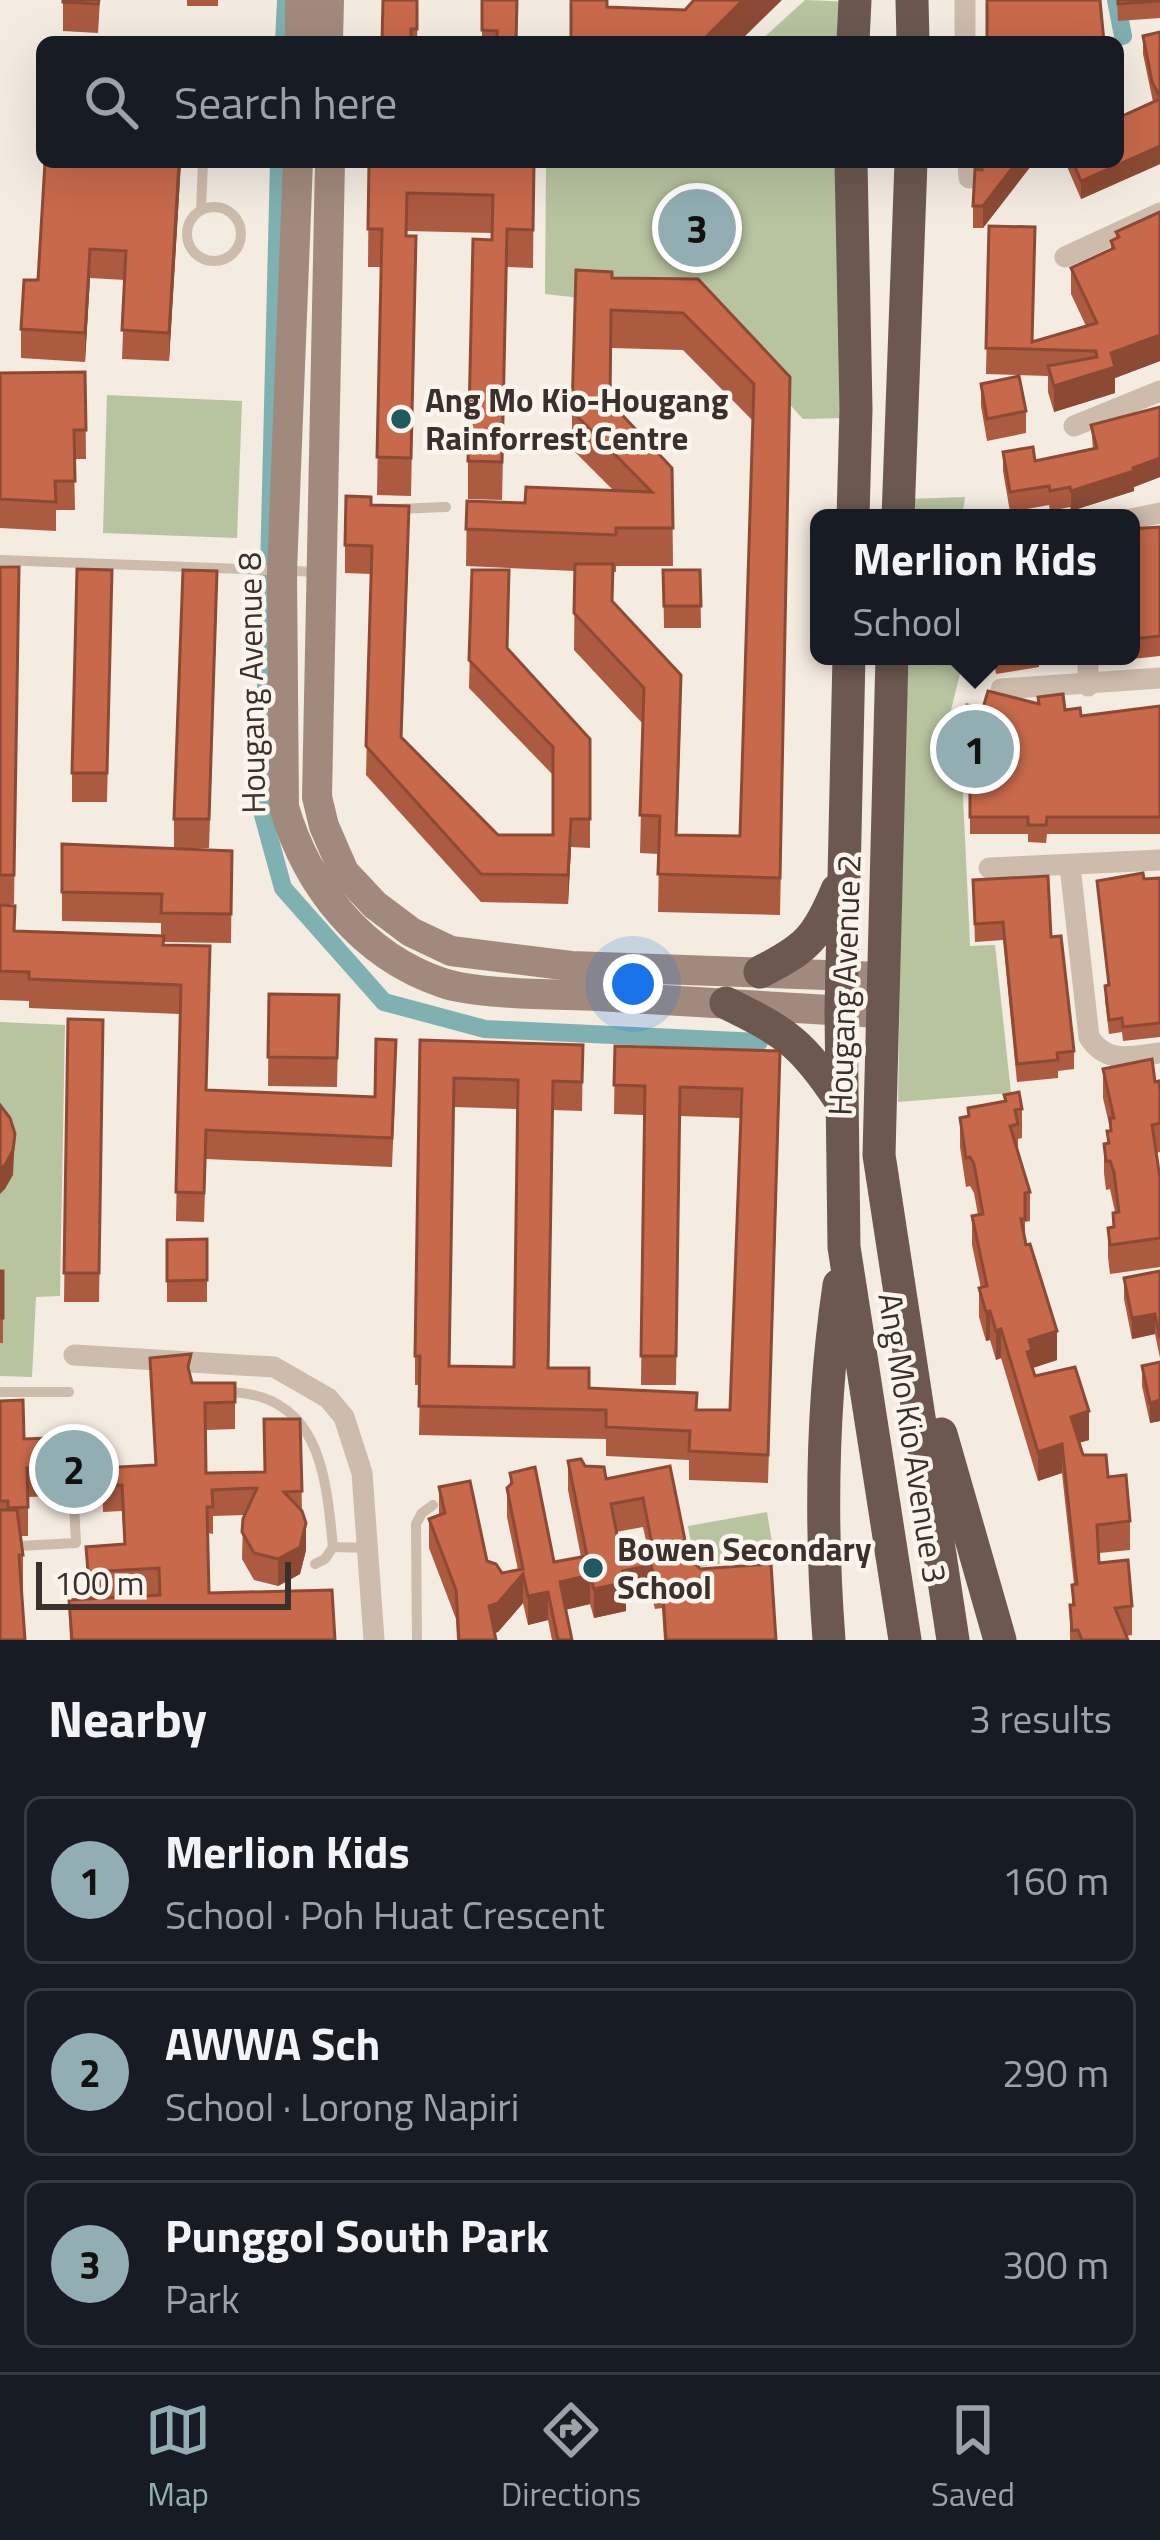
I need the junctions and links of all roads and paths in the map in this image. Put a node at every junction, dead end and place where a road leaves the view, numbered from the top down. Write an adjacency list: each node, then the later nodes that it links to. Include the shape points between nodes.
1 (300, 0): 5 (main road)
2 (854, 0): 6 (highway)
3 (912, 0): 7 (highway)
4 (965, 0): 8 (street)
5 (300, 36)
6 (853, 36)
7 (913, 36)
8 (965, 36)
9 (203, 168): 16 (lane)
10 (298, 168): 14 (main road, Hougang Avenue 8)
11 (330, 168): 15 (main road, Hougang Avenue 8)
12 (851, 168): 25 (highway)
13 (911, 168): 26 (highway)
14 (297, 207): 15 (main road); 22 (main road, Hougang Avenue 8)
15 (328, 207): 21 (main road, Hougang Avenue 8)
16 (201, 210): 16 (lane, via 231,213 241,241 233,255 219,262 191,250 186,236)
17 (1160, 213): 18 (street)
18 (1065, 257)
19 (1160, 391): 20 (street)
20 (1074, 426)
21 (323, 449): 22 (main road); 29 (main road, Hougang Avenue 8, via 328,511)
22 (286, 451): 28 (main road, Hougang Avenue 8)
23 (446, 507): 24 (lane)
24 (374, 509)
25 (853, 509)
26 (898, 509)
27 (0, 560): 28 (lane)
28 (275, 571): 29 (lane); 43 (main road, Hougang Avenue 8, via 284,807 320,890 357,932 445,984)
29 (320, 572): 40 (main road, Hougang Avenue 8, via 317,797 344,872 375,905 451,951)
30 (849, 665): 39 (highway, Hougang Avenue 2)
31 (892, 665): 42 (highway, Hougang Avenue 2)
32 (1088, 665): 34 (street)
33 (1160, 679): 34 (street)
34 (1088, 686): 35 (street)
35 (1001, 689)
36 (1160, 860): 37 (street)
37 (1070, 866): 38 (street); 46 (street, via 1090,1037 1113,1058)
38 (988, 868)
39 (844, 870): 40 (highway, via 815,936); 41 (highway, Hougang Avenue 2)
40 (760, 972): 41 (main road, Hougang Avenue 8)
41 (842, 976): 42 (main road, Hougang Avenue 8); 44 (highway, Hougang Avenue 2)
42 (882, 977): 45 (highway, Hougang Avenue 2)
43 (725, 1003): 44 (main road, Hougang Avenue 8); 47 (highway, via 797,1042)
44 (842, 1011): 45 (main road, Hougang Avenue 8); 47 (highway, Hougang Avenue 2)
45 (880, 1013): 49 (highway, Hougang Avenue 2, via 879,1155)
46 (1160, 1053)
47 (841, 1102): 48 (highway, Hougang Avenue 2)
48 (844, 1247): 62 (highway, via 830,1341 823,1554); 63 (highway, Ang Mo Kio Avenue 3)
49 (906, 1314): 64 (highway, Ang Mo Kio Avenue 3); 65 (highway)
50 (74, 1354): 58 (street, via 274,1367 306,1382 344,1417 356,1448)
51 (0, 1392): 52 (lane)
52 (69, 1392)
53 (214, 1392): 57 (lane, via 248,1392 284,1409 313,1440)
54 (74, 1504): 56 (lane, via 76,1543)
55 (433, 1505): 61 (lane, via 416,1524)
56 (0, 1547)
57 (333, 1547): 58 (lane); 59 (lane)
58 (368, 1548): 60 (street)
59 (315, 1564)
60 (374, 1640)
61 (417, 1640)
62 (829, 1640)
63 (905, 1640)
64 (953, 1640)
65 (1000, 1640)

